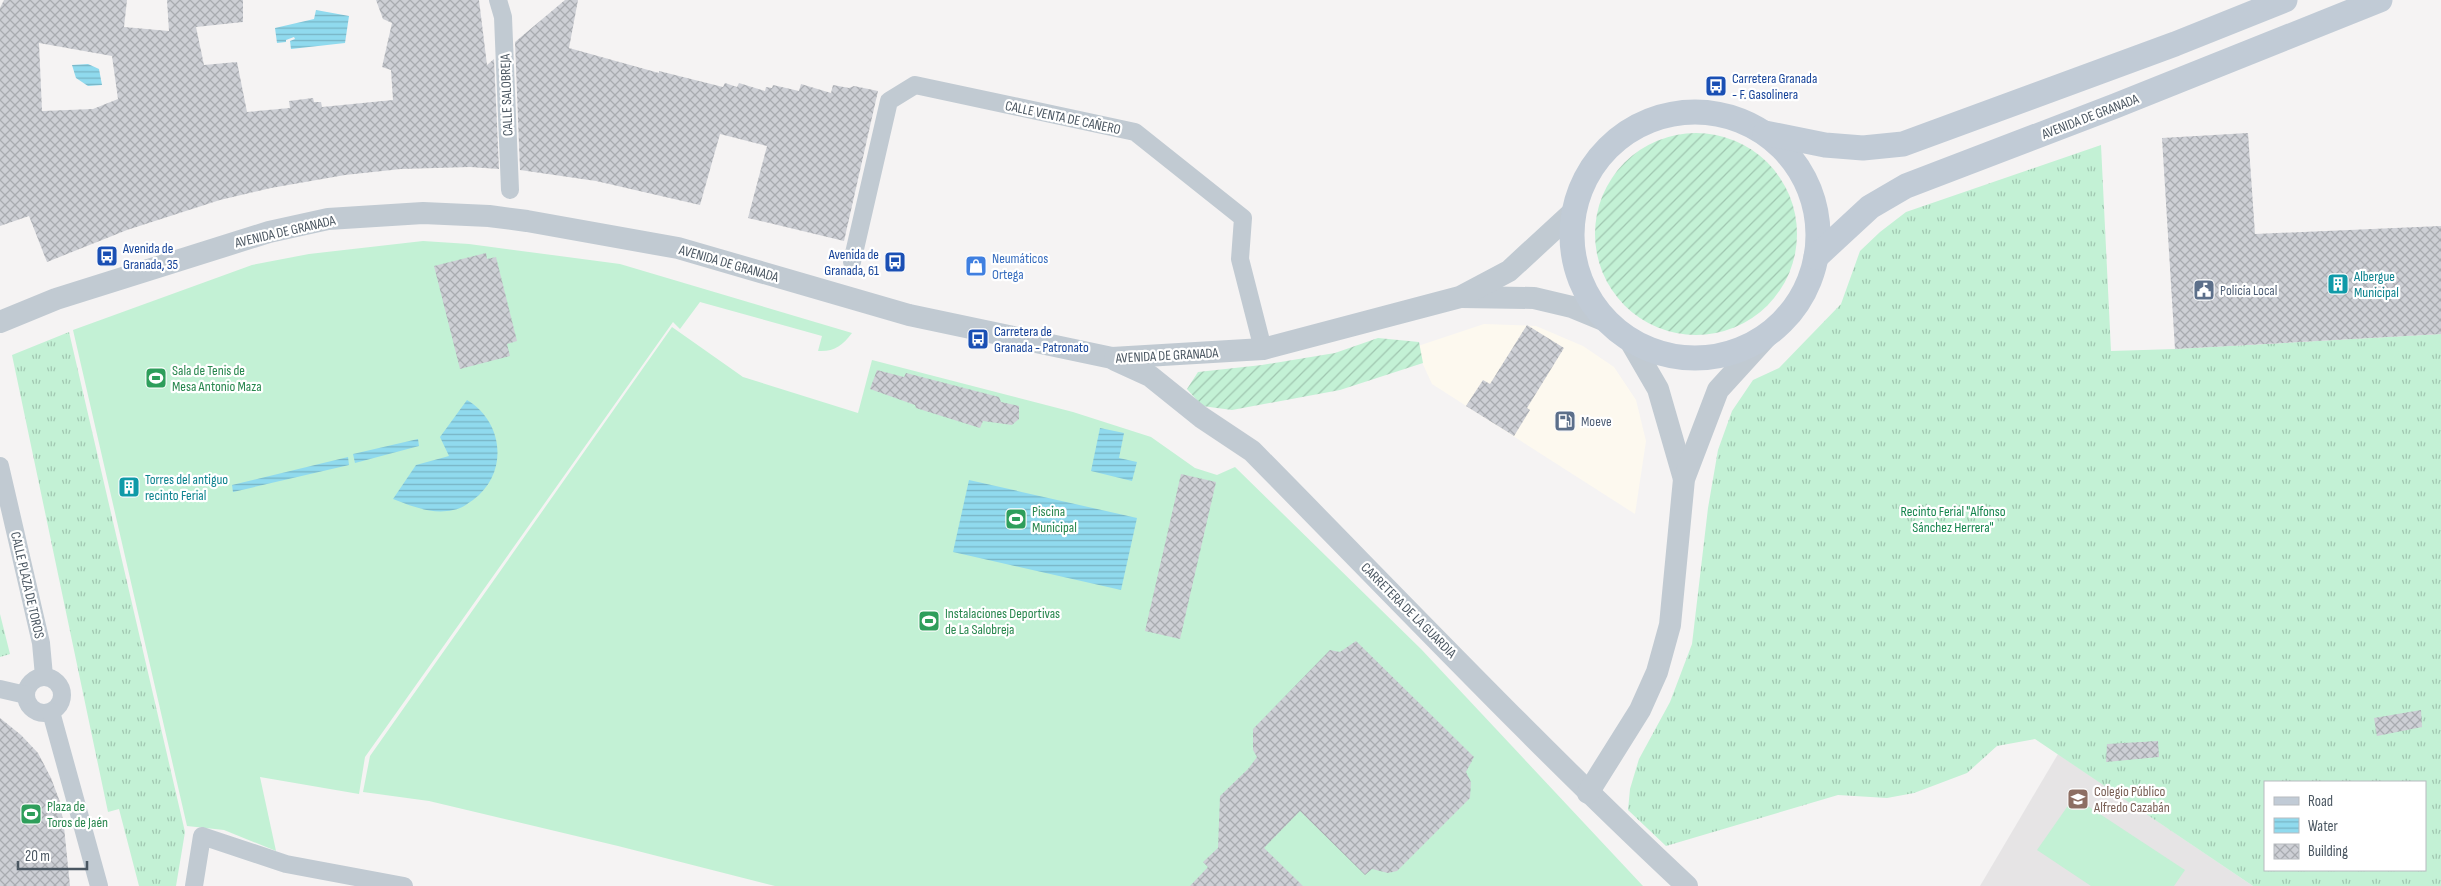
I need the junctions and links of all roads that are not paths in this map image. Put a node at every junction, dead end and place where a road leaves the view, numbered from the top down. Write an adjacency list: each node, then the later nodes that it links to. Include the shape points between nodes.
1 (498, 0): 5 (street, CALLE SALOBREJA, via 503,17)
2 (2285, 0): 4 (main road, via 2166,48 1903,144 1863,148 1825,145)
3 (2380, 0): 7 (main road, AVENIDA DE GRANADA, via 1906,186 1870,207)
4 (1762, 132): 6 (main road, via 1725,116 1705,113 1675,114 1646,122 1618,139 1598,158 1579,192); 7 (main road, via 1789,156 1808,186 1818,221)
5 (510, 190)
6 (1573, 212): 9 (street, AVENIDA DE GRANADA, via 1509,271); 10 (main road, via 1571,231 1576,270 1593,306)
7 (1816, 257): 12 (main road, via 1810,280 1799,302)
8 (852, 262): 14 (street, CALLE VENTA DE CAÑERO, via 890,101 915,85 1135,132 1243,218 1240,259)
9 (1460, 297): 10 (street, AVENIDA DE GRANADA, via 1534,298 1572,307); 14 (street, AVENIDA DE GRANADA)
10 (1606, 321): 13 (main road)
11 (0, 322): 15 (street, AVENIDA DE GRANADA, via 56,299 268,232 328,219 423,213 508,218 678,248 909,315)
12 (1768, 334): 13 (main road, via 1751,346 1731,353 1689,359 1654,352); 17 (street, via 1718,390)
13 (1629, 340): 17 (street, via 1658,389)
14 (1263, 349): 15 (street, AVENIDA DE GRANADA)
15 (1112, 358): 22 (street, CARRETERA DE LA GUARDIA, via 1150,376 1201,417 1252,451)
16 (0, 466): 18 (street, CALLE PLAZA DE TOROS, via 41,643)
17 (1684, 479): 22 (street, via 1670,625 1657,672 1640,710)
18 (44, 676): 20 (street, via 30,683); 21 (street, via 55,680 62,688 60,705)
19 (0, 690): 20 (street)
20 (26, 695): 21 (street, via 34,710)
21 (51, 712): 23 (street)
22 (1588, 793): 26 (street, CARRETERA DE LA GUARDIA)
23 (99, 886)
24 (194, 886): 25 (street, via 202,836 286,864)
25 (404, 886)
26 (1687, 886)

